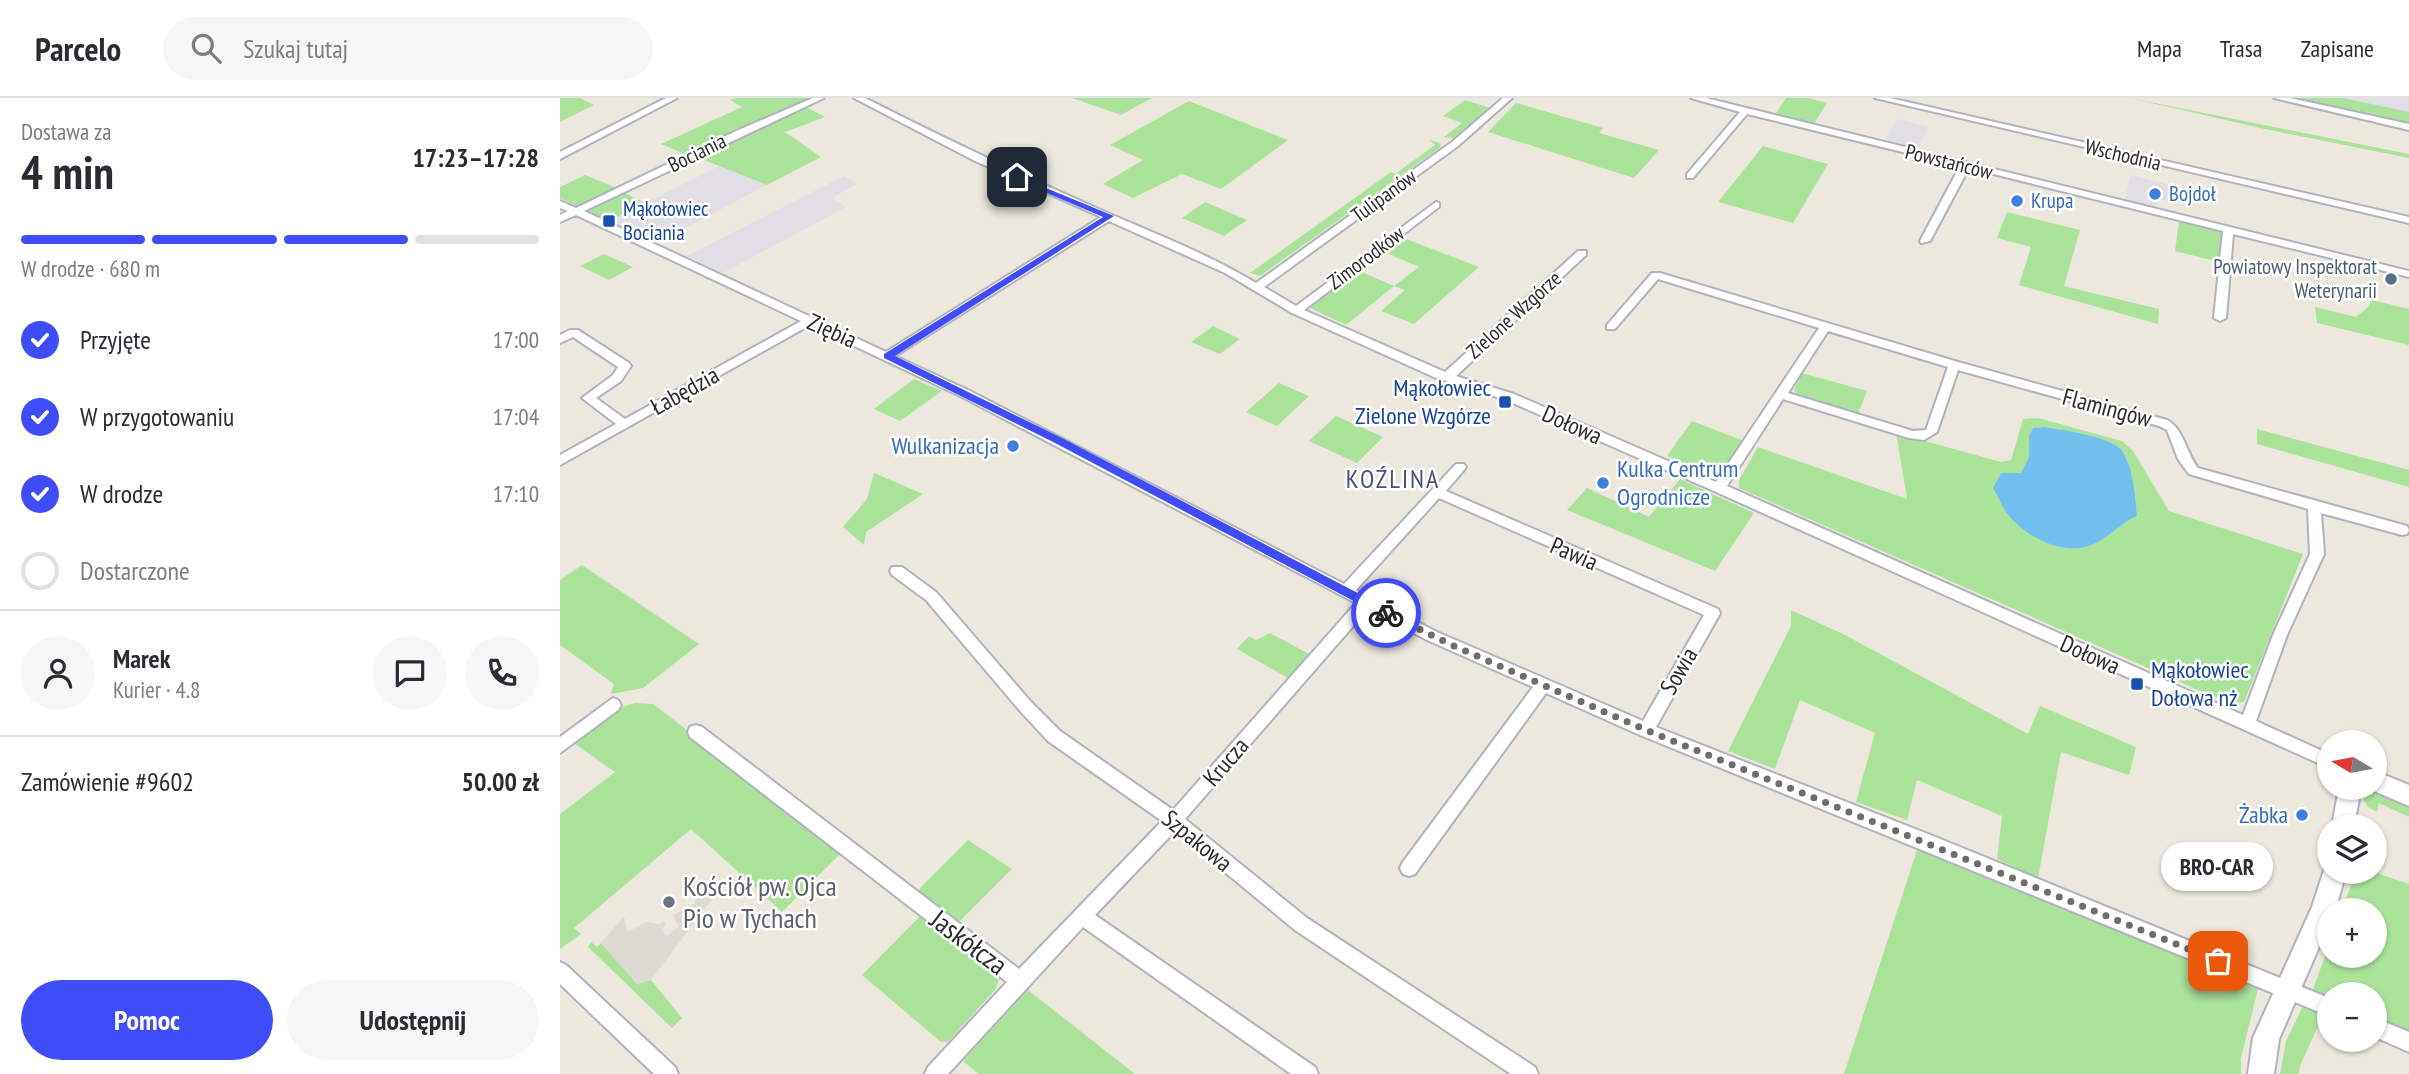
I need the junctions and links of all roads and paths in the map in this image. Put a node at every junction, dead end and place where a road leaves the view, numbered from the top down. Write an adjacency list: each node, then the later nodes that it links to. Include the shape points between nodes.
1 (673, 98): 10 (street)
2 (820, 98): 15 (street, Bociania)
3 (858, 98): 16 (street, Dołowa, via 978,159)
4 (1508, 98): 23 (street, Tulipanów, via 1447,150)
5 (1695, 98): 8 (street, Powstańców)
6 (1879, 98): 18 (street, Wschodnia)
7 (2278, 98): 9 (street)
8 (1745, 111): 11 (street, Powstańców); 12 (street)
9 (2409, 127)
10 (560, 156)
11 (1965, 166): 19 (street, Powstańców); 20 (street)
12 (1690, 176)
13 (560, 204): 15 (street, Ziębia)
14 (1436, 205): 24 (street, Zimorodków)
15 (576, 211): 17 (street, Bociania); 26 (street, Ziębia)
16 (1110, 216): 23 (street, Dołowa); 30 (street)
17 (560, 219)
18 (2409, 220)
19 (2228, 230): 22 (street, Powstańców); 25 (street)
20 (1925, 241)
21 (1582, 253): 32 (street, Zielone Wzgórze)
22 (2409, 274)
23 (1256, 288): 24 (street, Dołowa)
24 (1296, 311): 32 (street, Dołowa)
25 (2220, 318)
26 (810, 321): 30 (street, Ziębia); 34 (street, Łabędzia)
27 (1611, 327): 28 (street, Flamingów, via 1656,275)
28 (1825, 327): 31 (street, Flamingów); 33 (street)
29 (560, 339): 34 (street, via 574,332 625,366 617,378 587,398)
30 (888, 356): 42 (street, Ziębia)
31 (1954, 365): 33 (street, via 1931,432 1924,436); 39 (street, Flamingów, via 2163,423 2172,428 2194,471)
32 (1447, 377): 37 (street, Dołowa, via 1510,397)
33 (1782, 395): 37 (street)
34 (625, 425): 35 (street, Łabędzia)
35 (560, 461)
36 (1460, 467): 38 (street)
37 (1720, 488): 47 (street, Dołowa)
38 (1436, 492): 42 (street); 44 (street, Pawia)
39 (2314, 506): 40 (street, Flamingów); 47 (street, via 2317,554 2280,635)
40 (2402, 530)
41 (897, 571): 54 (street, Szpakowa, via 931,596 1054,736)
42 (1345, 592): 43 (street, Ziębia)
43 (1365, 603): 45 (street, Ziębia); 54 (street, Krucza)
44 (1713, 613): 48 (street, Sowia)
45 (1542, 686): 48 (street, Ziębia); 55 (street)
46 (613, 705): 50 (street)
47 (2248, 725): 51 (street, Dołowa)
48 (1646, 730): 60 (street, Ziębia)
49 (696, 732): 59 (street, Jaskółcza)
50 (560, 746)
51 (2317, 756)
52 (2387, 786): 53 (street)
53 (2409, 796)
54 (1174, 820): 57 (street, Krucza); 67 (street, Szpakowa, via 1301,924)
55 (1409, 868)
56 (2331, 884): 60 (street)
57 (1082, 916): 59 (street, Jaskółcza); 66 (street)
58 (560, 971): 64 (street)
59 (1020, 981): 65 (street)
60 (2288, 989): 61 (street, Ziębia); 68 (street, via 2266,1038)
61 (2317, 1002)
62 (2387, 1032): 63 (street)
63 (2409, 1042)
64 (667, 1074)
65 (935, 1074)
66 (1308, 1074)
67 (1528, 1074)
68 (2261, 1074)

